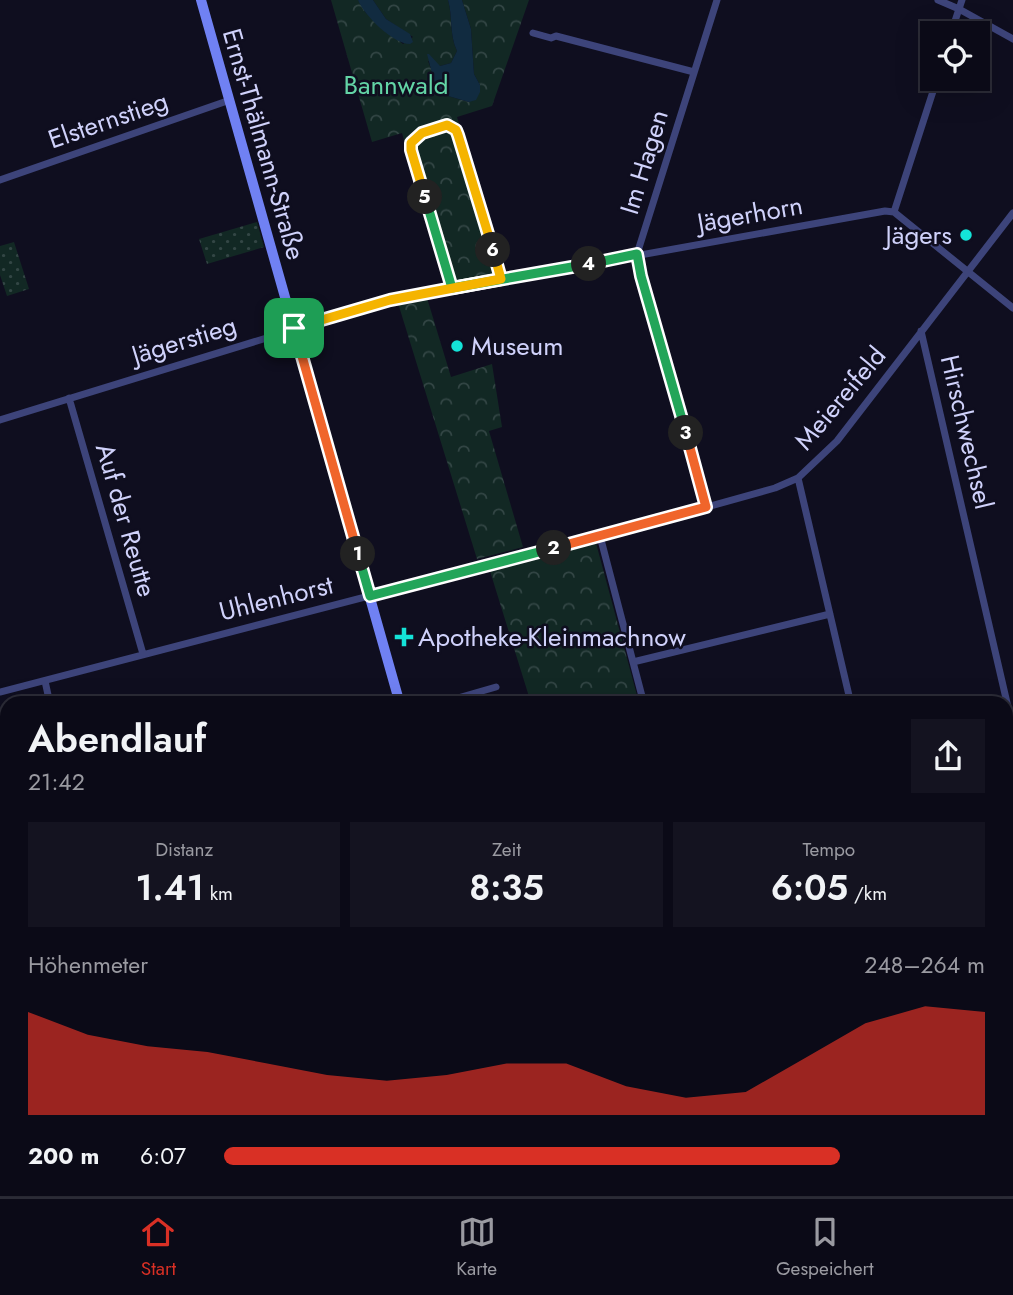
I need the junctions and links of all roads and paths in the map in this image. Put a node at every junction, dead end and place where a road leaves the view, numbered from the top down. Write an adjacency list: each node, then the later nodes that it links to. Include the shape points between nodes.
1 (201, 0): 11 (street, Ernst-Thälmann-Straße)
2 (717, 0): 9 (street, Im Hagen)
3 (938, 0): 5 (street)
4 (962, 0): 5 (street)
5 (959, 9): 6 (street); 8 (street)
6 (955, 21)
7 (533, 33): 9 (street)
8 (1013, 39)
9 (694, 72): 15 (street, Im Hagen)
10 (933, 91): 13 (street)
11 (229, 100): 12 (street, Elsternstieg); 21 (street, Ernst-Thälmann-Straße)
12 (0, 180)
13 (894, 212): 15 (street, Jägerhorn); 16 (street)
14 (1013, 213): 16 (street, Meiereifeld)
15 (637, 254): 17 (street, Jägerhorn); 26 (street, Im Hagen)
16 (967, 272): 20 (street); 22 (street, Meiereifeld)
17 (501, 279): 18 (street, Jägerhorn); 19 (street, via 458,135 453,127 442,125 417,136 411,150)
18 (463, 286): 19 (street, Jägerstieg)
19 (452, 288): 21 (street, Jägerstieg, via 390,300)
20 (1013, 308)
21 (294, 328): 23 (street, Jägerstieg); 28 (street, Ernst-Thälmann-Straße)
22 (921, 331): 25 (street, Meiereifeld, via 836,441); 40 (street, Hirschwechsel)
23 (69, 398): 24 (street, Jägerstieg); 30 (street, Auf der Reutte)
24 (0, 419)
25 (798, 478): 26 (street, Meiereifeld); 29 (street)
26 (706, 507): 27 (street, Meiereifeld)
27 (600, 536): 28 (street, Uhlenhorst); 31 (street)
28 (370, 596): 30 (street, Uhlenhorst); 36 (street, Ernst-Thälmann-Straße)
29 (830, 614): 31 (street); 39 (street)
30 (143, 654): 32 (street, Uhlenhorst)
31 (633, 662): 38 (street)
32 (45, 681): 34 (street, Uhlenhorst); 35 (street)
33 (496, 687): 37 (street)
34 (0, 692)
35 (48, 696)
36 (398, 696)
37 (465, 696)
38 (642, 696)
39 (849, 696)
40 (1006, 696)

